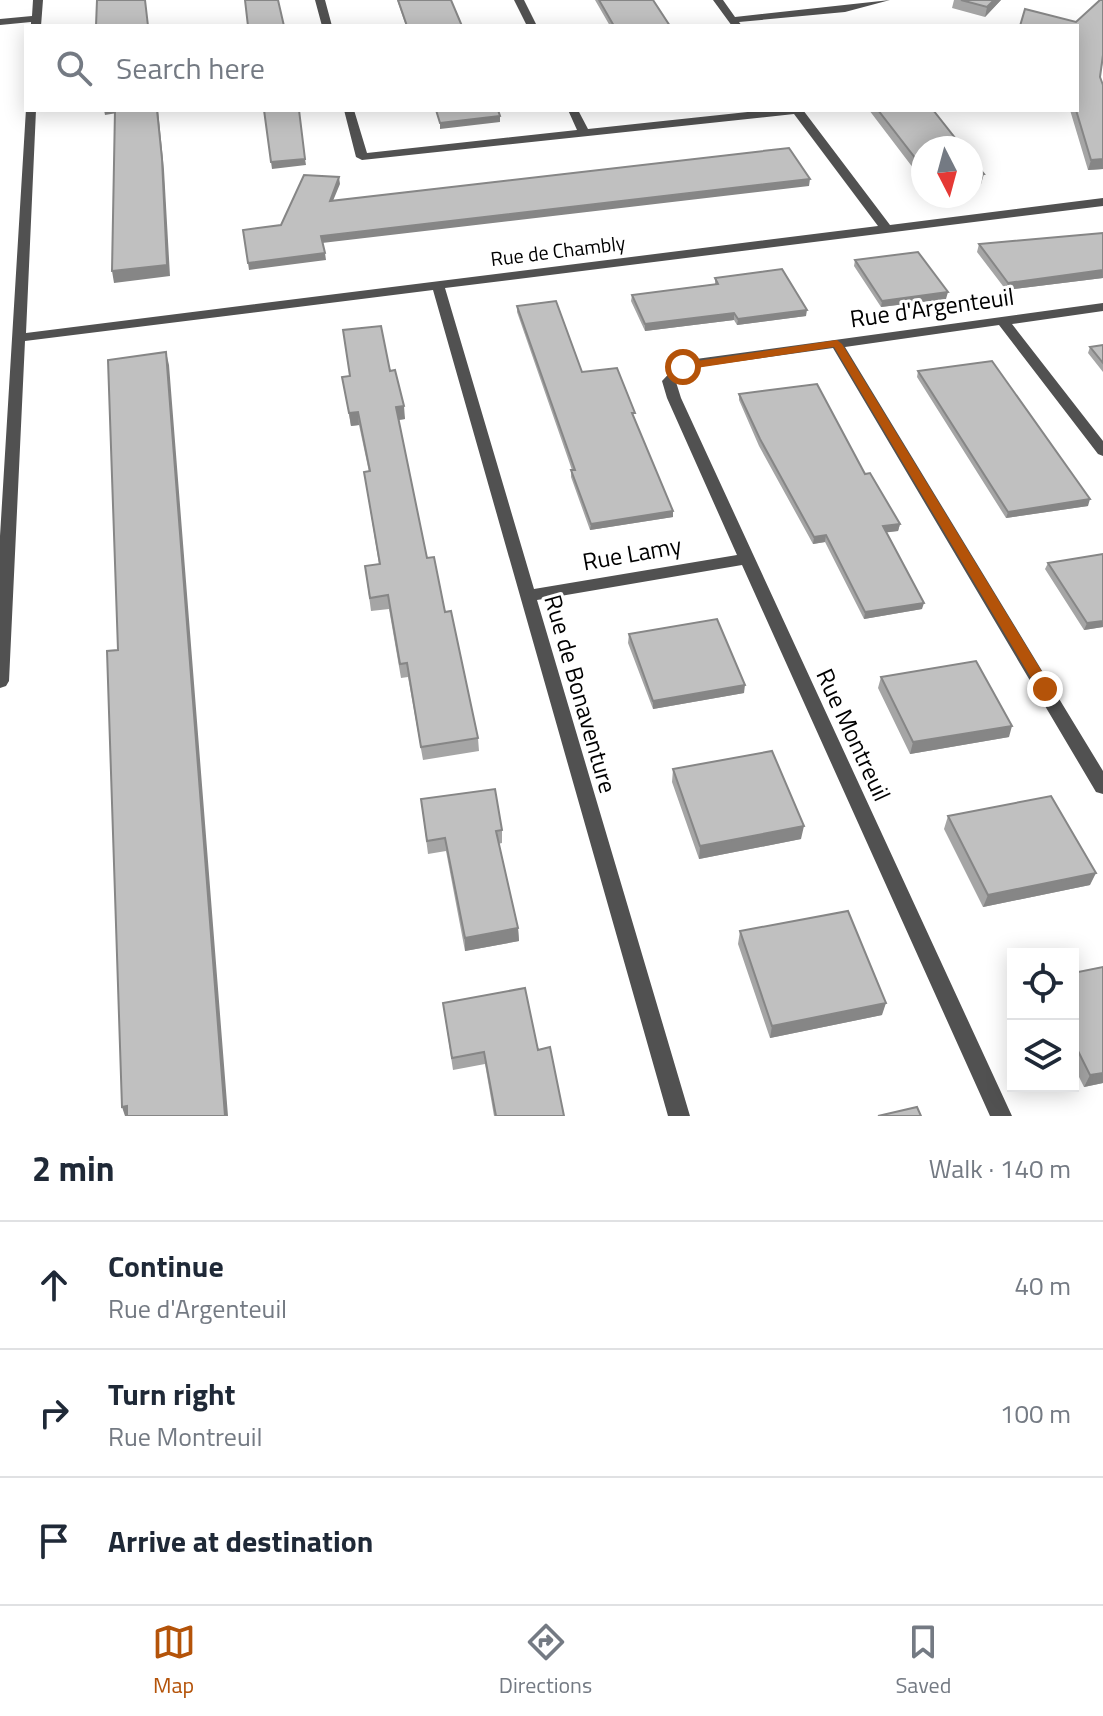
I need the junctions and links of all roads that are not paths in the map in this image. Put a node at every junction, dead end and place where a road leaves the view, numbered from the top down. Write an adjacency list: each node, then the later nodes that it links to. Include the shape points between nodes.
1 (38, 0): 7 (street)
2 (320, 0): 9 (street)
3 (519, 0): 10 (street)
4 (718, 0): 8 (street)
5 (885, 0): 8 (street)
6 (0, 22): 7 (street)
7 (37, 22)
8 (734, 23)
9 (326, 24)
10 (531, 24)
11 (31, 112): 22 (street)
12 (350, 112): 16 (street, via 362,157)
13 (574, 112): 16 (street)
14 (778, 112): 16 (street)
15 (798, 112): 18 (street)
16 (584, 133)
17 (1103, 202): 18 (street, Rue de Chambly)
18 (887, 230): 19 (street, Rue de Chambly)
19 (438, 286): 22 (street, Rue de Chambly); 27 (street, Rue de Bonaventure)
20 (1103, 307): 21 (street, Rue d'Argenteuil)
21 (1003, 321): 23 (street, Rue d'Argenteuil); 25 (street)
22 (18, 338): 28 (street)
23 (837, 344): 24 (street, Rue d'Argenteuil, via 696,363); 29 (street)
24 (675, 374): 26 (street, Rue Montreuil, via 670,389)
25 (1103, 451)
26 (746, 559): 27 (street, Rue Lamy); 31 (street, Rue Montreuil)
27 (526, 596): 30 (street, Rue de Bonaventure)
28 (0, 681)
29 (1103, 787)
30 (679, 1116)
31 (1001, 1116)

